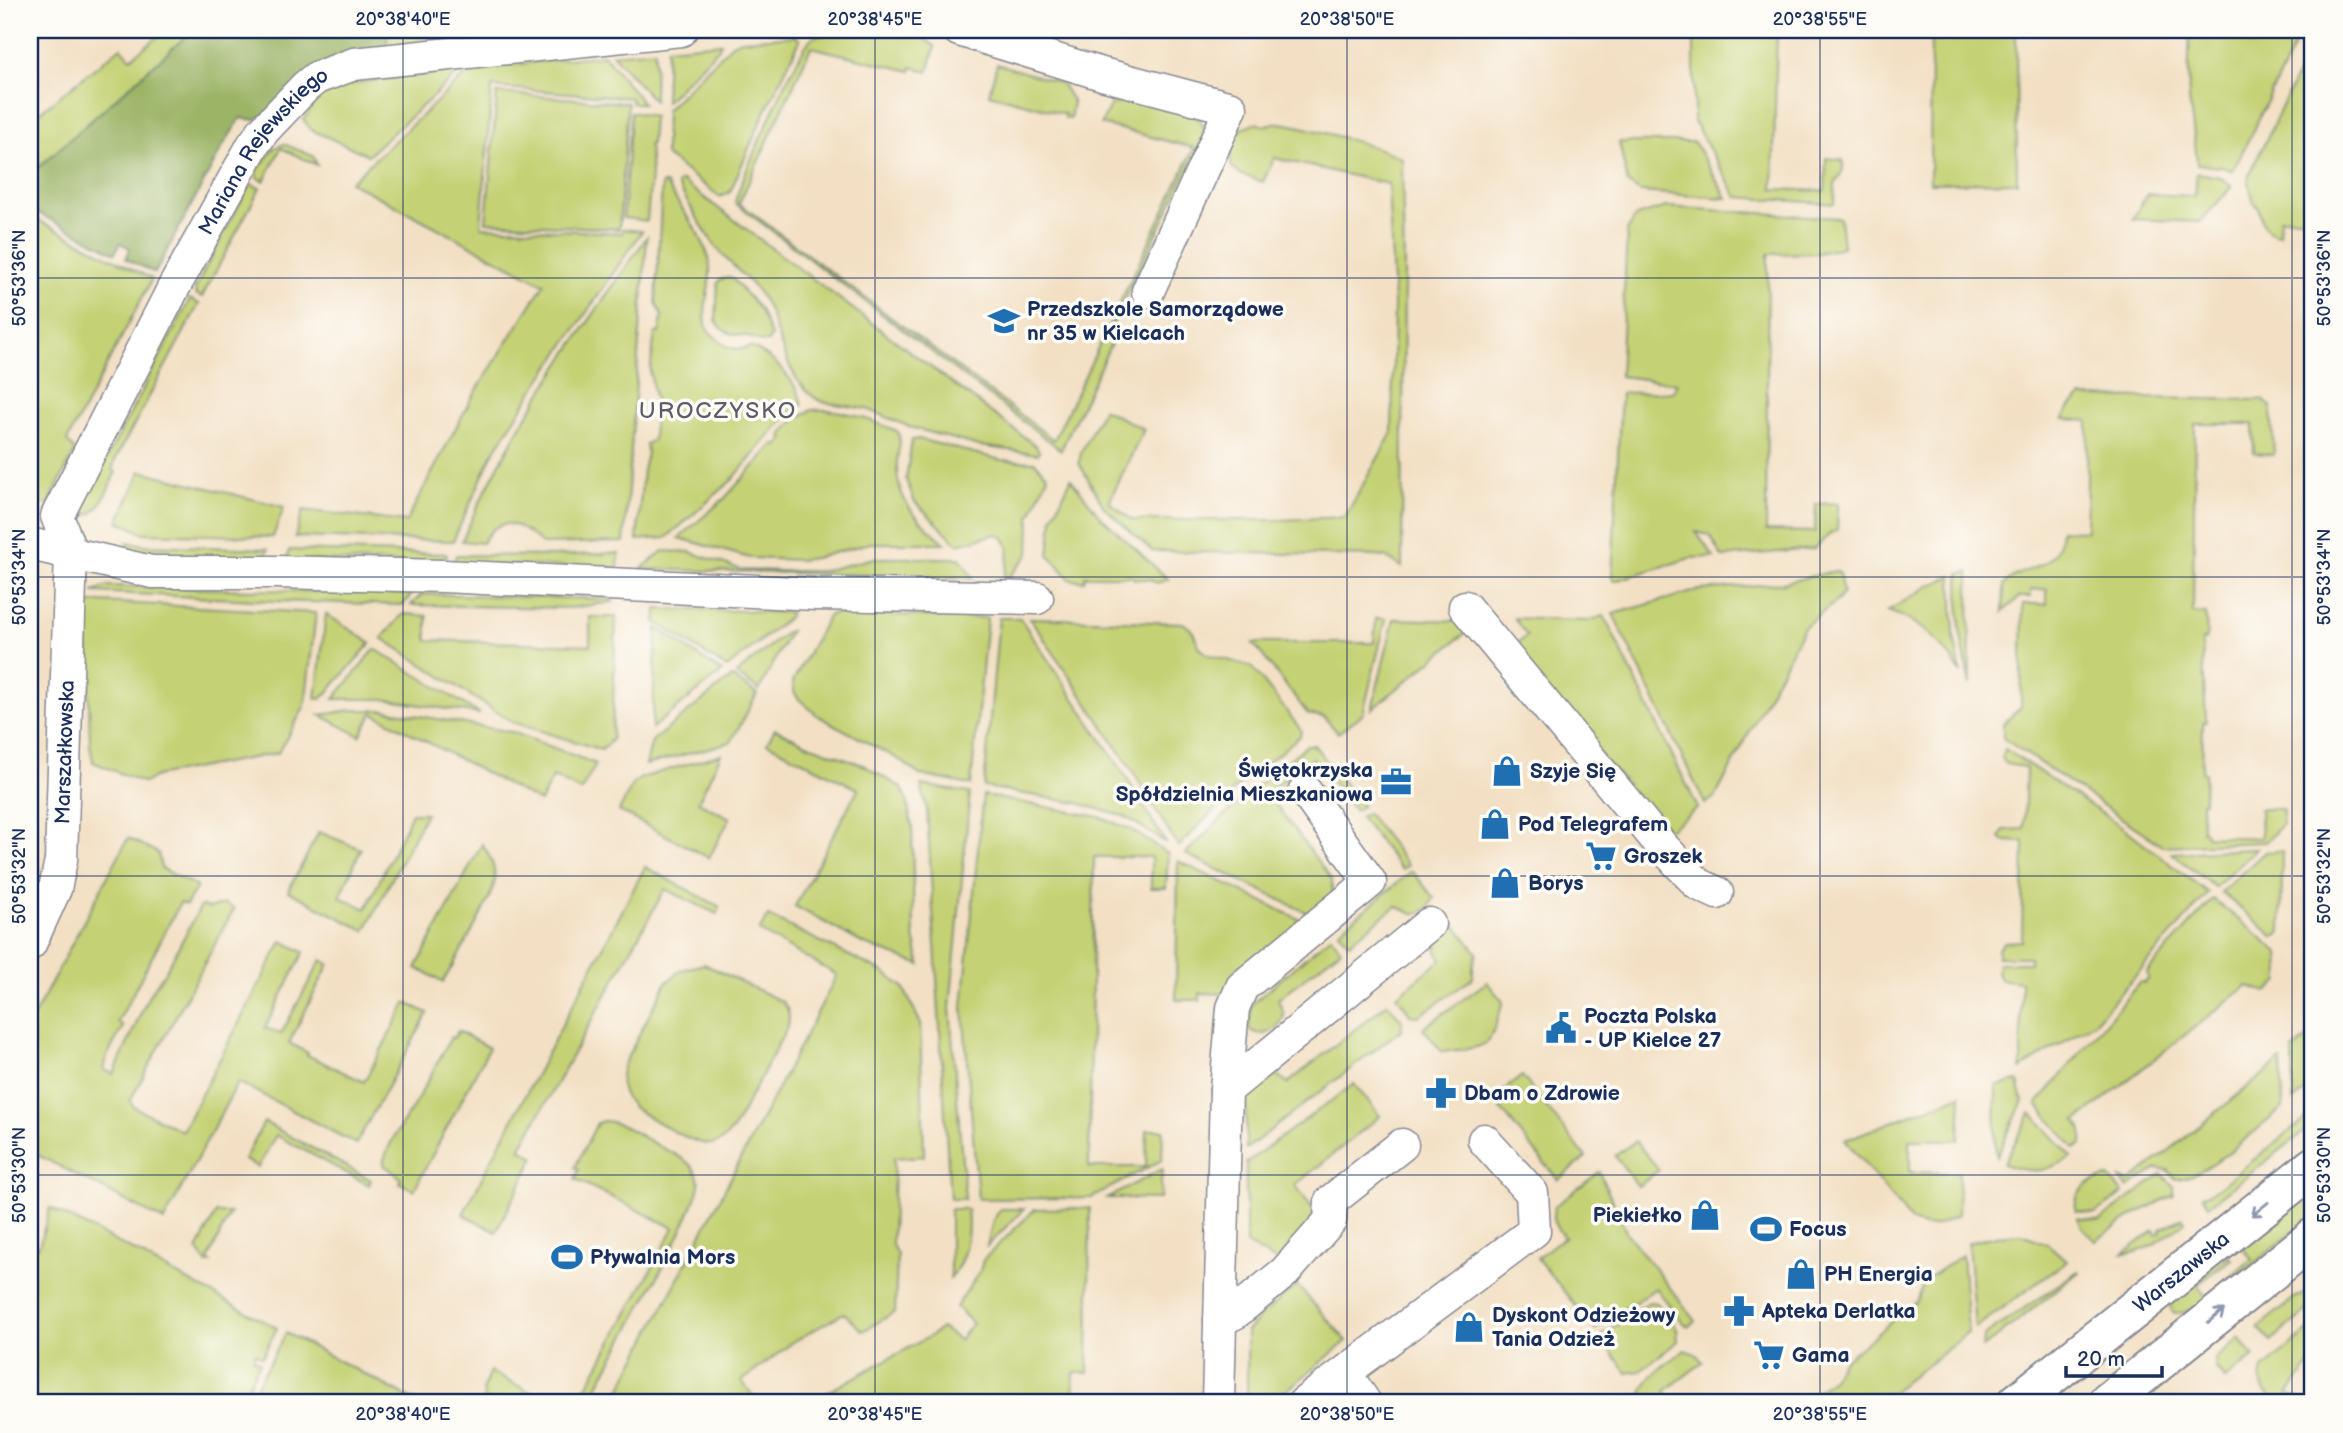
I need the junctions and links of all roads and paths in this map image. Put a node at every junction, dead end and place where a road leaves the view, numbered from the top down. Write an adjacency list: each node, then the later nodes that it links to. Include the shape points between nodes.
1 (681, 30): 5 (street, Mariana Rejewskiego, via 354,64 305,86 253,145 174,287 57,516)
2 (959, 30): 3 (street, via 1231,107)
3 (1148, 291)
4 (30, 544): 5 (street)
5 (71, 553): 6 (street, via 152,572 443,576 816,594); 11 (street, Marszałkowska, via 61,860 50,904)
6 (1037, 598)
7 (1465, 607): 9 (street, via 1662,846 1698,884)
8 (1305, 791): 12 (street, via 1370,882 1242,987 1233,1008)
9 (1717, 893)
10 (1429, 924): 12 (street)
11 (30, 944)
12 (1226, 1090): 17 (street)
13 (1484, 1139): 18 (street, via 1532,1193 1534,1231)
14 (1402, 1145): 17 (street, via 1331,1201 1329,1221 1285,1272)
15 (2313, 1167): 22 (main road, Warszawska, one-way to 22)
16 (2313, 1238): 23 (main road, one-way to 16)
17 (1220, 1320): 19 (street)
18 (1345, 1373): 20 (street); 21 (street)
19 (1218, 1403)
20 (1304, 1403)
21 (1366, 1403)
22 (2017, 1403)
23 (2107, 1403)

